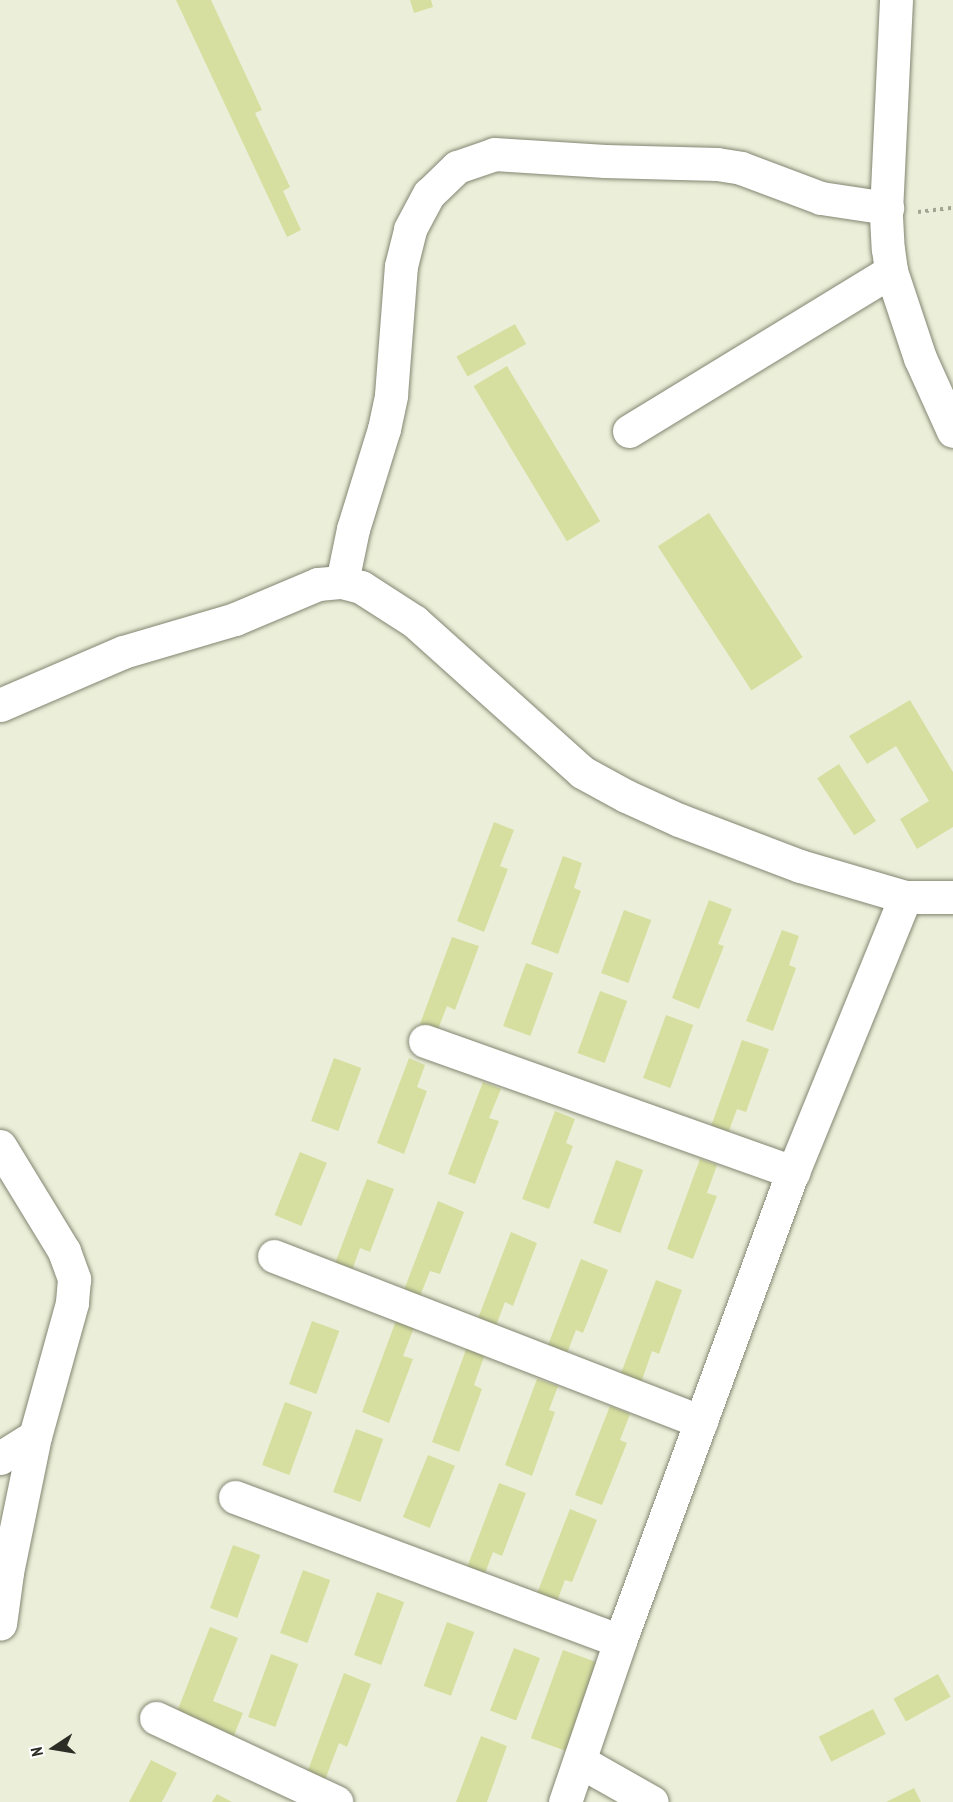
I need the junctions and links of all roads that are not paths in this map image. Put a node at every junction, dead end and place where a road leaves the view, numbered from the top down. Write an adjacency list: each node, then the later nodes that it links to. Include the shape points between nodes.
1 (896, 0): 2 (street)
2 (887, 208): 3 (street); 6 (street, via 821,198 741,168 717,164 495,154 458,166 429,194 410,229 401,266 391,395)
3 (891, 271): 4 (street); 5 (street, via 920,358)
4 (629, 431)
5 (953, 431)
6 (342, 582): 7 (street, via 318,584 235,619 123,652); 8 (street, via 361,587 414,621 582,772 708,832 800,866)
7 (0, 705)
8 (906, 897): 9 (street); 12 (street)
9 (953, 897)
10 (425, 1041): 12 (street)
11 (0, 1146): 15 (street, via 64,1251 74,1279 72,1303)
12 (793, 1172): 14 (street)
13 (274, 1256): 14 (street)
14 (701, 1422): 19 (street)
15 (35, 1436): 16 (street); 18 (street, via 6,1573)
16 (0, 1458)
17 (235, 1497): 19 (street)
18 (0, 1624)
19 (620, 1641): 21 (street)
20 (156, 1718): 22 (street)
21 (581, 1762): 23 (street); 24 (street)
22 (336, 1802)
23 (565, 1802)
24 (652, 1802)

